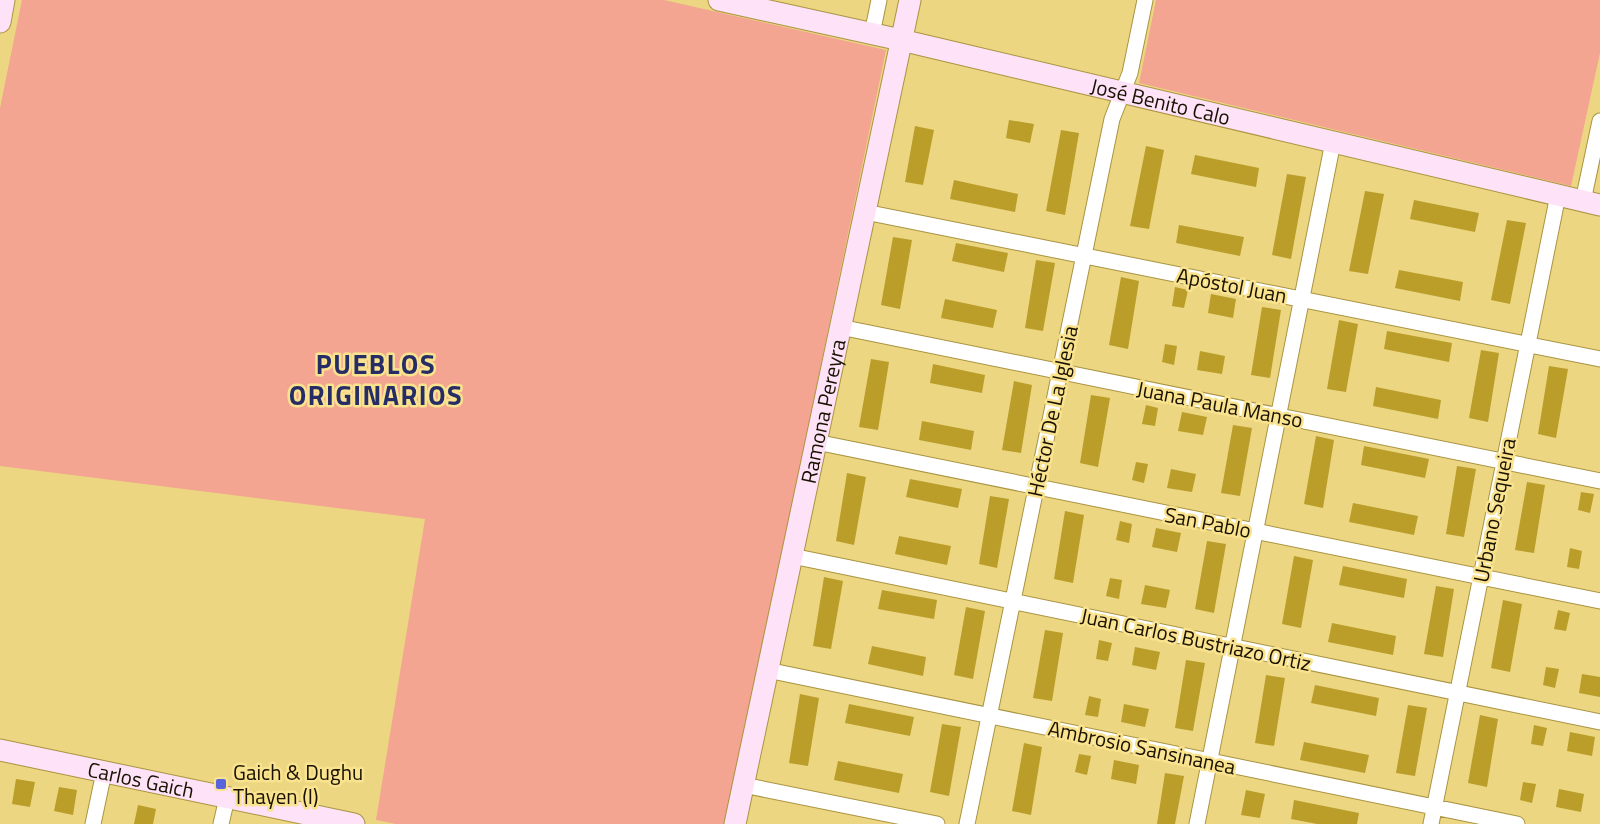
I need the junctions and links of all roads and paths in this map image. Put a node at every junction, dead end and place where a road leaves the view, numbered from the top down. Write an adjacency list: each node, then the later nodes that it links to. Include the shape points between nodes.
1 (4, 0): 6 (street)
2 (719, 0): 7 (street, José Benito Calo)
3 (879, 0): 7 (street)
4 (910, 0): 8 (street, Ramona Pereyra)
5 (1145, 0): 9 (street, Héctor De La Iglesia)
6 (0, 22)
7 (872, 34): 8 (street, José Benito Calo)
8 (901, 40): 9 (street, José Benito Calo); 14 (street, Ramona Pereyra)
9 (1122, 92): 11 (street, José Benito Calo); 15 (street, Héctor De La Iglesia, via 1112,119)
10 (1600, 121): 13 (street)
11 (1333, 142): 12 (street, José Benito Calo); 16 (street)
12 (1558, 195): 13 (street, José Benito Calo); 18 (street, Urbano Sequeira)
13 (1591, 203)
14 (865, 212): 15 (street, Apóstol Juan); 17 (street, Ramona Pereyra)
15 (1084, 256): 16 (street, Apóstol Juan); 20 (street, Héctor De La Iglesia)
16 (1301, 299): 18 (street, Apóstol Juan); 21 (street)
17 (840, 327): 20 (street, Juana Paula Manso); 22 (street, Ramona Pereyra)
18 (1528, 344): 19 (street, Apóstol Juan); 23 (street, Urbano Sequeira)
19 (1600, 359)
20 (1060, 372): 21 (street, Juana Paula Manso); 25 (street, Héctor De La Iglesia)
21 (1278, 416): 23 (street, Juana Paula Manso); 26 (street)
22 (816, 442): 25 (street, San Pablo); 27 (street, Ramona Pereyra)
23 (1504, 461): 24 (street, Juana Paula Manso); 28 (street, Urbano Sequeira)
24 (1600, 481)
25 (1036, 487): 26 (street, San Pablo); 30 (street, Héctor De La Iglesia)
26 (1255, 531): 28 (street, San Pablo); 31 (street)
27 (792, 556): 30 (street, Juan Carlos Bustriazo Ortiz); 32 (street, Ramona Pereyra)
28 (1481, 577): 29 (street, San Pablo); 33 (street, Urbano Sequeira)
29 (1600, 601)
30 (1013, 602): 31 (street, Juan Carlos Bustriazo Ortiz); 34 (street, Héctor De La Iglesia)
31 (1232, 646): 33 (street, Juan Carlos Bustriazo Ortiz); 37 (street)
32 (767, 670): 34 (street, Ambrosio Sansinanea); 39 (street, Ramona Pereyra)
33 (1458, 692): 35 (street, Juan Carlos Bustriazo Ortiz); 41 (street, Urbano Sequeira)
34 (990, 716): 37 (street, Ambrosio Sansinanea); 47 (street, Héctor De La Iglesia)
35 (1600, 722)
36 (0, 750): 38 (street, Carlos Gaich)
37 (1209, 761): 41 (street, Ambrosio Sansinanea); 48 (street)
38 (104, 772): 40 (street, Carlos Gaich); 42 (street)
39 (743, 785): 45 (street, Ramona Pereyra); 46 (street)
40 (227, 798): 43 (street); 44 (street, Carlos Gaich)
41 (1434, 807): 49 (street, Urbano Sequeira); 50 (street, Ambrosio Sansinanea)
42 (93, 824)
43 (221, 824)
44 (350, 824)
45 (735, 824)
46 (937, 824)
47 (967, 824)
48 (1197, 824)
49 (1431, 824)
50 (1517, 824)

